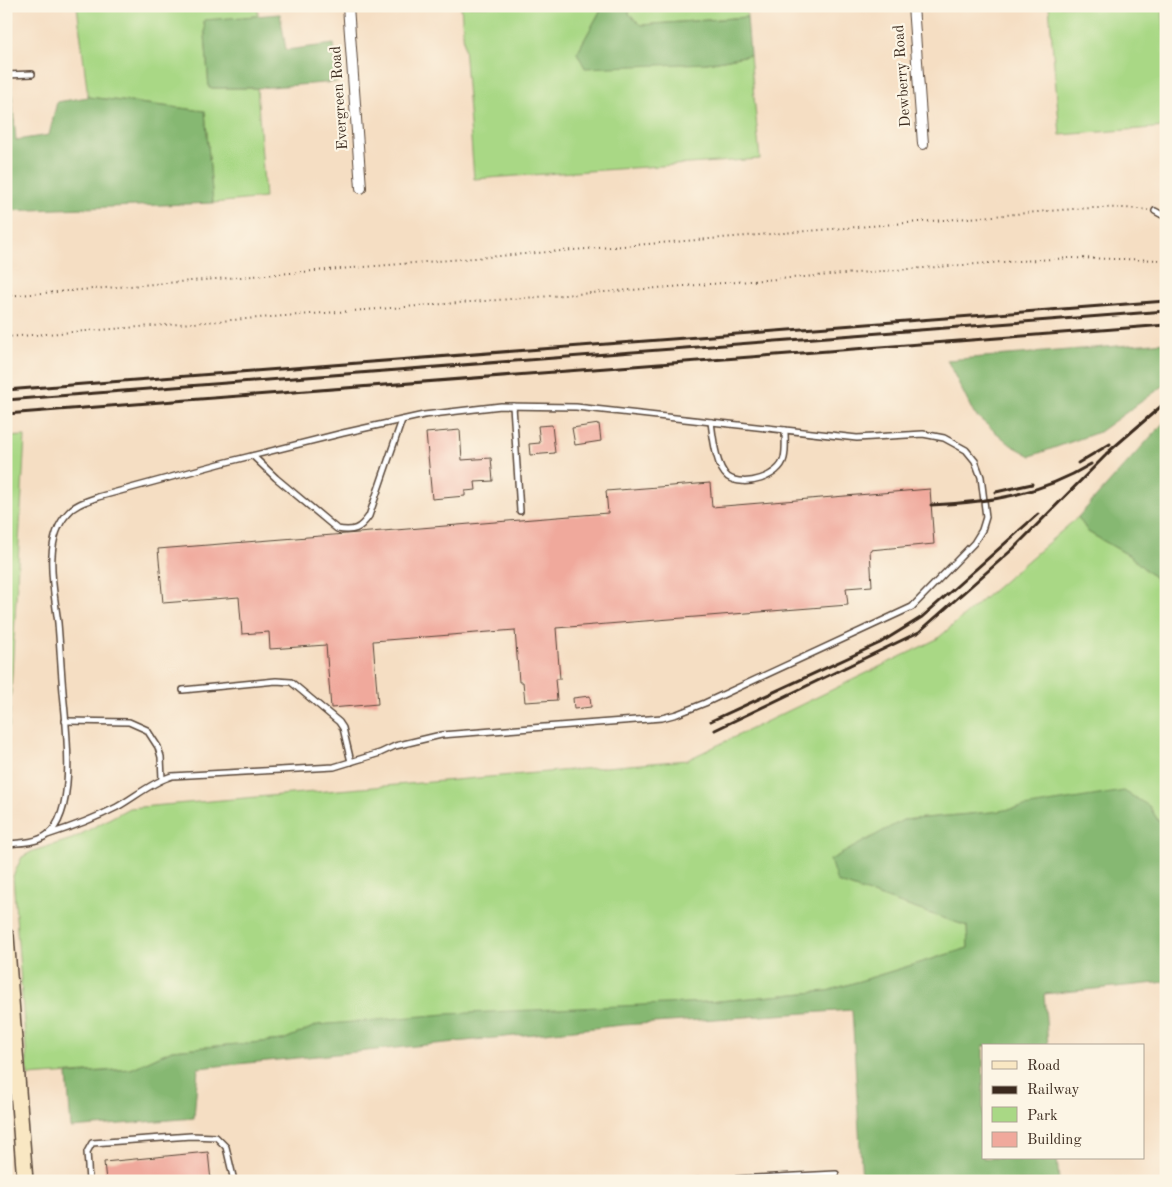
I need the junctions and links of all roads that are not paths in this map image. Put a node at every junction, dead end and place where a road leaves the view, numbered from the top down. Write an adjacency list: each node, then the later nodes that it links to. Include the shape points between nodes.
1 (348, 6): 6 (street, Evergreen Road)
2 (913, 6): 5 (street, Dewberry Road)
3 (32, 74): 4 (lane)
4 (6, 75)
5 (923, 144)
6 (361, 188)
7 (1155, 211): 8 (lane)
8 (1166, 217)
9 (514, 406): 10 (lane); 11 (lane, via 576,407); 14 (lane)
10 (402, 420): 13 (lane); 13 (lane, via 369,516 362,526 349,531 338,529)
11 (711, 422): 12 (lane); 12 (lane, via 718,460 727,477 739,482 768,475 778,469 784,458)
12 (785, 430): 17 (lane, via 857,438 923,434 944,438 966,450 976,461 986,517 982,530 974,544 912,607 677,714 662,718 441,735 394,746)
13 (252, 456): 16 (lane, via 98,497 68,513 54,538 51,562)
14 (520, 511)
15 (183, 690): 17 (lane, via 291,682 339,722)
16 (65, 721): 18 (lane, via 129,722 147,730 158,746); 19 (lane, via 68,750 65,799 59,820)
17 (351, 762): 18 (lane, via 334,767)
18 (162, 779): 19 (lane, via 92,819)
19 (47, 835): 20 (lane, via 32,841)
20 (6, 844)
21 (6, 936): 22 (street)
22 (25, 1181)
23 (90, 1181): 24 (lane, via 87,1152 92,1143 191,1136 216,1137 226,1147)
24 (234, 1181)
25 (694, 1181): 26 (lane, via 836,1174)
26 (836, 1181)

